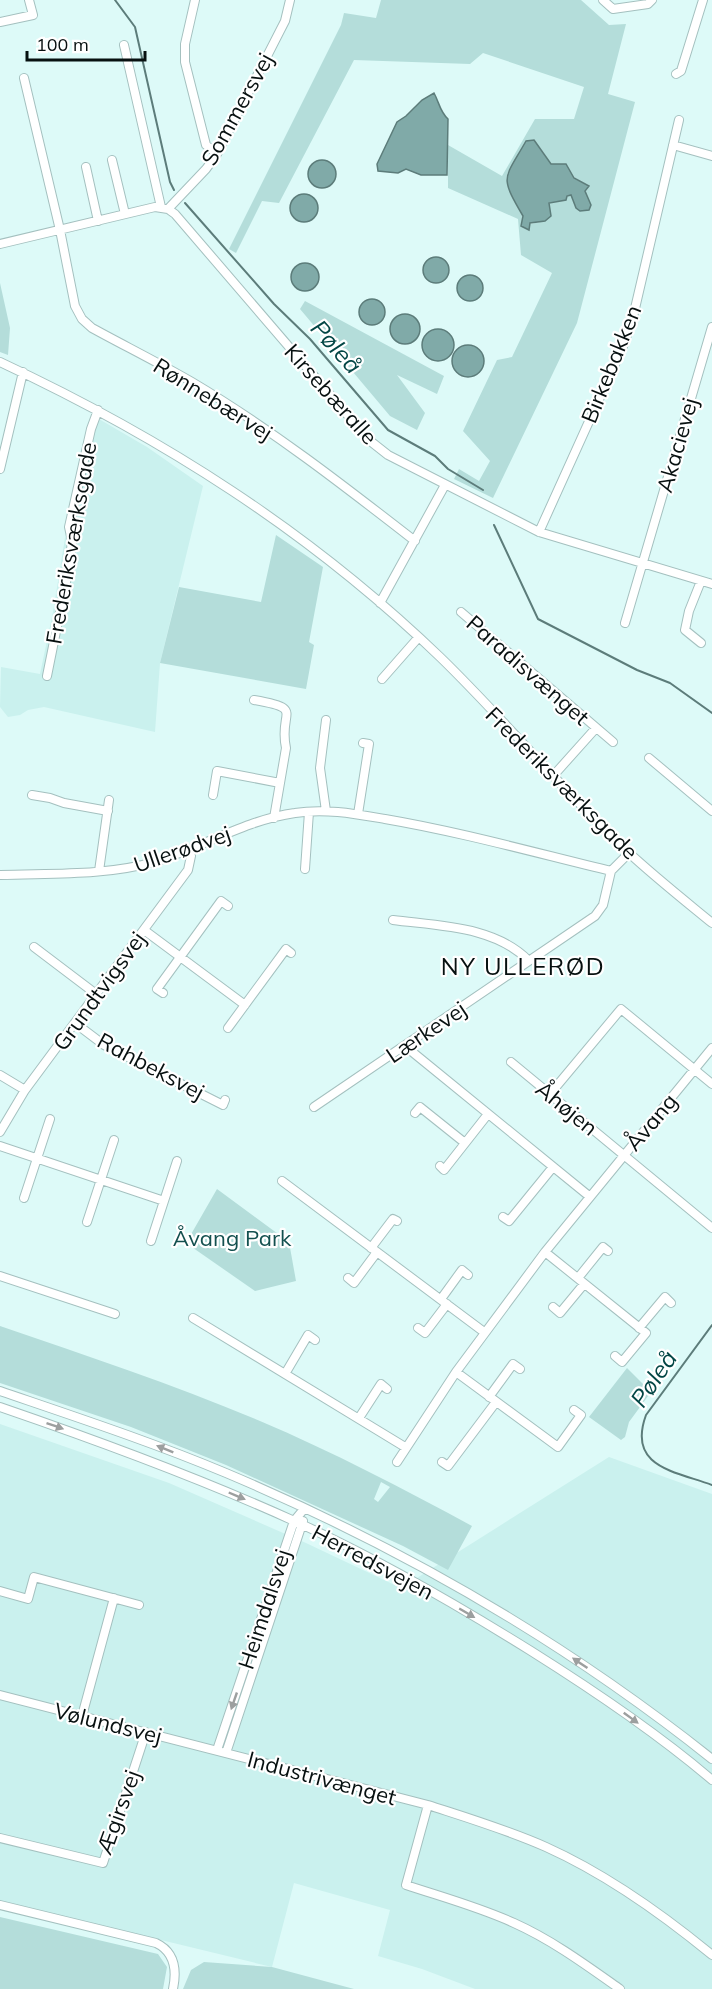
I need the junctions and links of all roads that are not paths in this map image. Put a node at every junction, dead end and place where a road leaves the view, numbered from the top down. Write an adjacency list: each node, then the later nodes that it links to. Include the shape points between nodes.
1 (29, 0): 7 (street, via 33,15)
2 (195, 0): 13 (street, via 185,63 206,144)
3 (290, 0): 13 (street, Sommersvej, via 285,21)
4 (603, 0): 5 (street, via 612,9 648,4)
5 (652, 0)
6 (703, 0): 9 (street, via 681,71)
7 (0, 22)
8 (124, 45): 17 (street)
9 (676, 74)
10 (24, 78): 20 (street)
11 (679, 120): 12 (street, Birkebakken)
12 (673, 145): 14 (street); 28 (street, Birkebakken, via 624,344)
13 (217, 154): 17 (street, Sommersvej)
14 (712, 156)
15 (112, 160): 18 (street)
16 (86, 166): 19 (street)
17 (164, 208): 18 (street); 27 (street, Kirsebæralle, via 175,214 369,440 388,455)
18 (125, 214): 19 (street)
19 (98, 221): 20 (street)
20 (60, 230): 21 (street); 29 (street, Rønnebærvej, via 75,306 92,328 192,382 250,420)
21 (0, 244)
22 (712, 327): 30 (street, Akacievej)
23 (0, 362): 24 (street, Frederiksværksgade)
24 (22, 372): 25 (street, Frederiksværksgade); 26 (street)
25 (98, 410): 33 (street, Frederiksværksgade, via 213,477 327,559); 38 (street, Frederiksværksgade, via 69,527 69,567)
26 (0, 469)
27 (445, 485): 28 (street, Kirsebæralle); 29 (street)
28 (539, 532): 30 (street, Kirsebæralle)
29 (415, 541): 33 (street)
30 (642, 563): 31 (street, Kirsebæralle); 35 (street)
31 (701, 581): 32 (street, Kirsebæralle); 37 (street, via 685,630)
32 (712, 584)
33 (380, 603): 36 (street, Frederiksværksgade)
34 (461, 612): 42 (street, Paradisvænget)
35 (625, 623)
36 (418, 638): 39 (street); 46 (street, Frederiksværksgade)
37 (701, 643)
38 (47, 676)
39 (382, 679)
40 (254, 700): 47 (street, via 285,708 286,748)
41 (326, 720): 52 (street, via 320,768)
42 (596, 728): 43 (street, Paradisvænget); 46 (street, Paradisvænget)
43 (613, 742)
44 (363, 743): 55 (street, via 369,744)
45 (649, 758): 53 (street)
46 (553, 776): 58 (street, Frederiksværksgade)
47 (280, 783): 49 (street, via 217,771); 56 (street)
48 (32, 795): 51 (street)
49 (213, 795)
50 (109, 800): 51 (street)
51 (108, 811): 60 (street)
52 (326, 811): 54 (street, Ullerødvej); 55 (street, Ullerødvej)
53 (712, 811)
54 (309, 812): 56 (street, Ullerødvej); 59 (street)
55 (358, 814): 61 (street, Ullerødvej, via 418,824)
56 (274, 818): 57 (street, Ullerødvej)
57 (188, 850): 60 (street, Ullerødvej, via 131,868); 66 (street, Grundtvigsvej, via 188,870)
58 (629, 853): 61 (street); 65 (street, Frederiksværksgade)
59 (305, 869)
60 (99, 871): 62 (street, Ullerødvej)
61 (611, 871): 70 (street, Lærkevej, via 603,905 595,916)
62 (0, 875)
63 (228, 906): 69 (street, via 221,901)
64 (393, 920): 70 (street, via 479,932)
65 (712, 923)
66 (144, 930): 69 (street); 72 (street, Grundtvigsvej)
67 (34, 947): 72 (street)
68 (291, 953): 73 (street, via 286,950)
69 (181, 957): 71 (street, via 157,989); 73 (street)
70 (529, 961): 76 (street, Lærkevej)
71 (163, 993)
72 (96, 994): 74 (street, Grundtvigsvej)
73 (245, 1005): 75 (street)
74 (75, 1023): 82 (street, Grundtvigsvej); 84 (street, Rahbeksvej, via 104,1045 223,1105)
75 (228, 1028)
76 (405, 1047): 85 (street, Lærkevej); 87 (street)
77 (712, 1048): 79 (street, Åvang)
78 (511, 1062): 83 (street, Åhøjen)
79 (694, 1070): 81 (street); 83 (street, via 621,1009); 93 (street, Åvang)
80 (0, 1075): 82 (street)
81 (712, 1084)
82 (25, 1090): 89 (street, Grundtvigsvej)
83 (550, 1094): 93 (street, Åhøjen)
84 (225, 1100)
85 (314, 1107)
86 (415, 1113): 91 (street, via 420,1107)
87 (488, 1114): 91 (street); 97 (street)
88 (50, 1119): 94 (street)
89 (0, 1132)
90 (114, 1140): 98 (street)
91 (465, 1143): 96 (street, via 444,1170)
92 (0, 1146): 94 (street)
93 (624, 1155): 100 (street, Åvang); 106 (street, Åhøjen)
94 (37, 1159): 98 (street); 101 (street)
95 (177, 1161): 102 (street)
96 (440, 1166)
97 (553, 1167): 100 (street); 103 (street, via 509,1221)
98 (100, 1180): 102 (street); 105 (street)
99 (282, 1181): 108 (street)
100 (589, 1196): 110 (street, Åvang)
101 (24, 1198)
102 (164, 1201): 107 (street)
103 (503, 1217)
104 (397, 1221): 108 (street, via 393,1219)
105 (87, 1222)
106 (712, 1228)
107 (151, 1241)
108 (374, 1250): 113 (street, via 354,1283); 115 (street)
109 (608, 1251): 114 (street, via 603,1247)
110 (545, 1252): 114 (street); 122 (street, Åvang)
111 (468, 1275): 115 (street, via 462,1270)
112 (0, 1276): 118 (street)
113 (348, 1278)
114 (581, 1281): 117 (street, via 560,1313); 121 (street)
115 (444, 1302): 120 (street, via 425,1333); 122 (street)
116 (671, 1303): 121 (street, via 664,1297)
117 (554, 1307)
118 (115, 1314)
119 (193, 1318): 127 (street)
120 (418, 1328)
121 (639, 1328): 124 (street, via 646,1334 622,1362)
122 (484, 1332): 126 (street, Åvang)
123 (315, 1340): 127 (street, via 308,1335)
124 (615, 1356)
125 (520, 1369): 130 (street, via 513,1364)
126 (456, 1372): 130 (street); 134 (street, Åvang)
127 (285, 1374): 133 (street)
128 (387, 1389): 133 (street, via 381,1384)
129 (0, 1391): 137 (street, Herredsvejen, one-way to 129, via 133,1436)
130 (493, 1399): 132 (street, via 558,1447 581,1415); 136 (street, via 448,1466)
131 (0, 1407): 138 (street, Herredsvejen, one-way to 138, via 94,1439)
132 (574, 1410)
133 (359, 1418): 134 (street)
134 (405, 1447): 135 (street, Åvang)
135 (397, 1462)
136 (442, 1462)
137 (304, 1509): 138 (street, Heimdalsvej); 139 (street, Heimdalsvej); 148 (street, Herredsvejen, one-way to 137, via 639,1704 506,1616)
138 (294, 1521): 139 (street, Herredsvejen); 146 (street, Heimdalsvej, one-way to 146)
139 (303, 1525): 147 (street, Heimdalsvej); 149 (street, Herredsvejen, one-way to 149, via 420,1586 565,1673)
140 (0, 1591): 141 (street, via 28,1599 34,1576)
141 (114, 1598): 142 (street); 144 (street)
142 (139, 1605)
143 (0, 1695): 144 (street, Vølundsvej)
144 (82, 1716): 145 (street, Vølundsvej)
145 (146, 1732): 146 (street, Vølundsvej); 151 (street, Ægirsvej, via 103,1863)
146 (217, 1750): 147 (street, Industrivænget)
147 (226, 1753): 150 (street, Industrivænget)
148 (712, 1759)
149 (712, 1780)
150 (428, 1805): 153 (street, Industrivænget, via 546,1847 634,1896); 155 (street, Industrivænget, via 406,1885 515,1924 555,1945)
151 (0, 1838)
152 (0, 1905): 154 (street, via 164,1947 175,1964)
153 (712, 1955)
154 (173, 1989)
155 (620, 1989)

